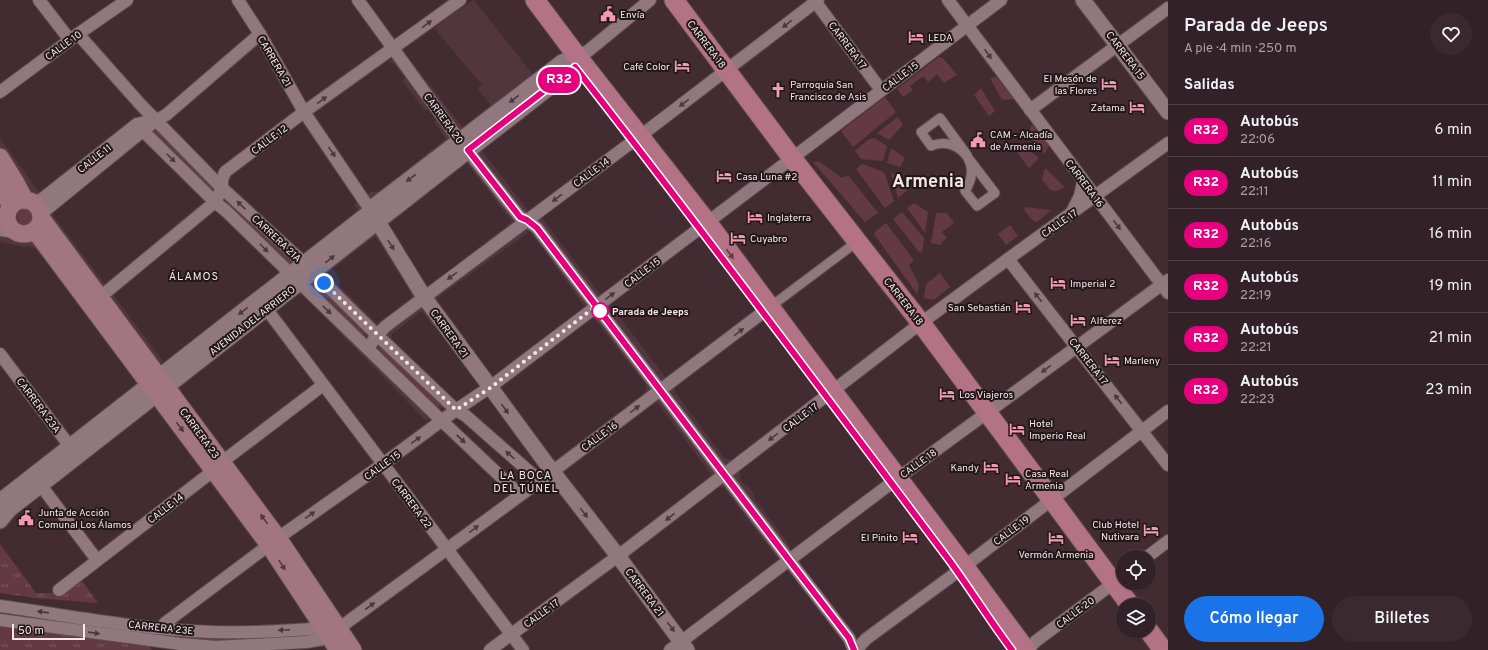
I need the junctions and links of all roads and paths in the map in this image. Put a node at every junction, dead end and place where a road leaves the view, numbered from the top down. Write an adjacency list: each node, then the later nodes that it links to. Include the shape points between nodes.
1 (39, 0): 16 (street, CARRERA 21A, via 66,35)
2 (127, 0): 16 (street, CALLE 10)
3 (238, 0): 15 (street, CARRERA 21)
4 (358, 0): 18 (street, CARRERA 20)
5 (460, 0): 18 (street, CALLE 12, one-way to 5)
6 (534, 0): 19 (main road)
7 (650, 0): 19 (street)
8 (674, 0): 20 (main road, CARRERA 18)
9 (948, 0): 14 (street, CARRERA 16)
10 (1002, 0): 14 (street, CALLE 15)
11 (1083, 0): 17 (street, CARRERA 15)
12 (816, 1): 20 (street, CALLE 14, one-way to 20); 21 (street, CARRERA 17)
13 (1168, 8): 17 (street)
14 (971, 30): 21 (street, CALLE 15, via 951,38); 23 (street, CARRERA 16, one-way to 23)
15 (260, 34): 24 (street, CARRERA 21); 26 (street, CALLE 11)
16 (75, 36): 22 (street, CALLE 10); 26 (street, CARRERA 21A)
17 (1118, 45): 23 (street); 25 (street, CARRERA 15)
18 (393, 48): 24 (street, CALLE 12, one-way to 18); 30 (street, CARRERA 20)
19 (579, 59): 28 (main road); 30 (street, AVENIDA DEL ARRIERO)
20 (726, 70): 28 (street, CALLE 14, one-way to 28); 33 (main road, CARRERA 18)
21 (881, 90): 33 (street, CALLE 15)
22 (0, 92)
23 (1030, 110): 35 (street, CARRERA 16)
24 (304, 112): 36 (street, CALLE 12, via 225,172); 41 (street, CARRERA 21, one-way to 41)
25 (1168, 112)
26 (156, 120): 27 (street, CALLE 11); 36 (street, CARRERA 21A)
27 (140, 127): 38 (street, CARRERA 21A, one-way to 38); 39 (street, CALLE 11)
28 (640, 135): 42 (street, CALLE 14, one-way to 42); 43 (main road)
29 (1168, 143): 37 (street, CALLE 17)
30 (464, 146): 41 (street, AVENIDA DEL ARRIERO, via 374,206); 42 (street, CARRERA 20, via 520,217)
31 (967, 155): 31 (street, via 940,118 921,132 932,146 951,144); 31 (street, via 996,193 977,206 965,191 972,175)
32 (0, 157): 39 (main road, CARRERA 23, via 16,183)
33 (792, 158): 43 (street, CALLE 15); 45 (main road, CARRERA 18)
34 (0, 181): 39 (main road, CARRERA 23)
35 (1083, 182): 37 (street, CARRERA 16); 40 (street, via 1077,204)
36 (222, 188): 38 (street, CALLE 12); 47 (street, CARRERA 21A, one-way to 36)
37 (1095, 197): 40 (street, CALLE 17); 49 (street, CARRERA 16, one-way to 49)
38 (215, 202): 48 (street, CARRERA 21A, one-way to 48); 51 (street, CALLE 12)
39 (24, 213): 44 (main road, via 8,224); 51 (main road, CARRERA 23); 61 (main road, CARRERA 23)
40 (1070, 215): 46 (street, CALLE 17)
41 (374, 217): 47 (street, AVENIDA DEL ARRIERO); 50 (street, CARRERA 21, one-way to 50)
42 (527, 220): 50 (street, CALLE 14, one-way to 50); 53 (street, CARRERA 20, via 537,228)
43 (707, 222): 53 (street, CALLE 15, one-way to 43); 54 (main road, one-way to 54)
44 (8, 231)
45 (858, 241): 54 (street, CALLE 16); 55 (main road, CARRERA 18)
46 (1008, 259): 55 (street, CALLE 17); 57 (street, CARRERA 17, one-way to 46)
47 (309, 268): 48 (street, AVENIDA DEL ARRIERO); 56 (street, CARRERA 21A)
48 (295, 278): 52 (street, AVENIDA DEL ARRIERO); 58 (street, CARRERA 21A, one-way to 58)
49 (1166, 286): 57 (street, CALLE 18)
50 (424, 297): 56 (street, CALLE 14); 62 (street, CARRERA 21)
51 (100, 298): 61 (main road, CARRERA 23)
52 (263, 304): 60 (street, CARRERA 22); 61 (street, AVENIDA DEL ARRIERO)
53 (596, 306): 62 (street, CALLE 15); 63 (street, CARRERA 20)
54 (770, 307): 63 (street, CALLE 16, one-way to 54); 64 (main road)
55 (922, 323): 64 (street, CALLE 17); 67 (main road, CARRERA 18)
56 (377, 335): 58 (street, CALLE 14); 65 (street, CARRERA 21A)
57 (1077, 346): 67 (street, CALLE 18, one-way to 67); 69 (street, CARRERA 17, one-way to 57)
58 (368, 348): 68 (street, CARRERA 21A)
59 (0, 354): 70 (street, CARRERA 23A)
60 (323, 385): 71 (street, CARRERA 22); 73 (street, CALLE 14)
61 (158, 386): 70 (street, AVENIDA DEL ARRIERO); 73 (main road, CARRERA 23)
62 (490, 388): 65 (street, CALLE 15); 74 (street, CARRERA 21, one-way to 74)
63 (661, 390): 74 (street, CALLE 16, one-way to 63); 75 (street, CARRERA 20)
64 (833, 392): 75 (street, CALLE 17, one-way to 75); 76 (main road)
65 (456, 410): 68 (street, CALLE 15); 78 (street, CARRERA 21A, one-way to 65)
66 (1168, 411): 69 (street, CALLE 19)
67 (987, 412): 76 (street, CALLE 18); 80 (main road, CARRERA 18)
68 (442, 421): 71 (street, CALLE 15, one-way to 68); 79 (street, CARRERA 21A, one-way to 79)
69 (1142, 430): 72 (street, CARRERA 17); 80 (street, CALLE 19)
70 (74, 451): 77 (street, AVENIDA DEL ARRIERO)
71 (383, 464): 84 (street, CALLE 15, one-way to 71); 85 (street, CARRERA 22)
72 (1168, 465)
73 (218, 467): 84 (main road, CARRERA 23); 88 (street, CALLE 14)
74 (552, 472): 78 (street, CALLE 16); 87 (street, CARRERA 21, one-way to 87)
75 (724, 474): 87 (street, CALLE 17, one-way to 87); 89 (street, CARRERA 20)
76 (898, 478): 89 (street, CALLE 18); 90 (main road)
77 (37, 480): 81 (street, AVENIDA DEL ARRIERO); 88 (street)
78 (540, 481): 79 (street, CALLE 16)
79 (520, 495): 85 (street, CALLE 16, one-way to 79)
80 (1052, 499): 90 (street, CALLE 19); 91 (main road, CARRERA 18)
81 (3, 504): 82 (street, AVENIDA DEL ARRIERO)
82 (0, 521)
83 (1168, 541): 86 (street)
84 (274, 542): 96 (street, CALLE 15, via 165,623); 98 (main road, CARRERA 23)
85 (447, 549): 97 (street, CARRERA 22); 98 (street, CALLE 16, one-way to 85)
86 (1156, 550)
87 (618, 556): 97 (street, CALLE 17); 100 (street, CARRERA 21, one-way to 100)
88 (97, 560): 93 (street, CALLE 14)
89 (789, 560): 100 (street, CALLE 18); 105 (street, CARRERA 20, via 849,638)
90 (964, 566): 105 (street, CALLE 19); 106 (main road)
91 (1116, 578)
92 (1116, 581): 106 (street, CALLE 20)
93 (59, 590)
94 (0, 606): 96 (street, CARRERA 23E, one-way to 94)
95 (0, 620): 98 (street, CARRERA 23E, one-way to 98, via 181,644 216,646 306,642)
96 (162, 628): 98 (street, CARRERA 23E, one-way to 96, via 290,630 214,632)
97 (511, 635): 103 (street, CALLE 17); 104 (street, CARRERA 22)
98 (332, 636): 101 (street, CALLE 16); 102 (main road, CARRERA 23)
99 (1155, 638): 107 (main road)
100 (680, 647)
101 (317, 650)
102 (353, 650)
103 (490, 650)
104 (523, 650)
105 (855, 650)
106 (1026, 650)
107 (1164, 650)

